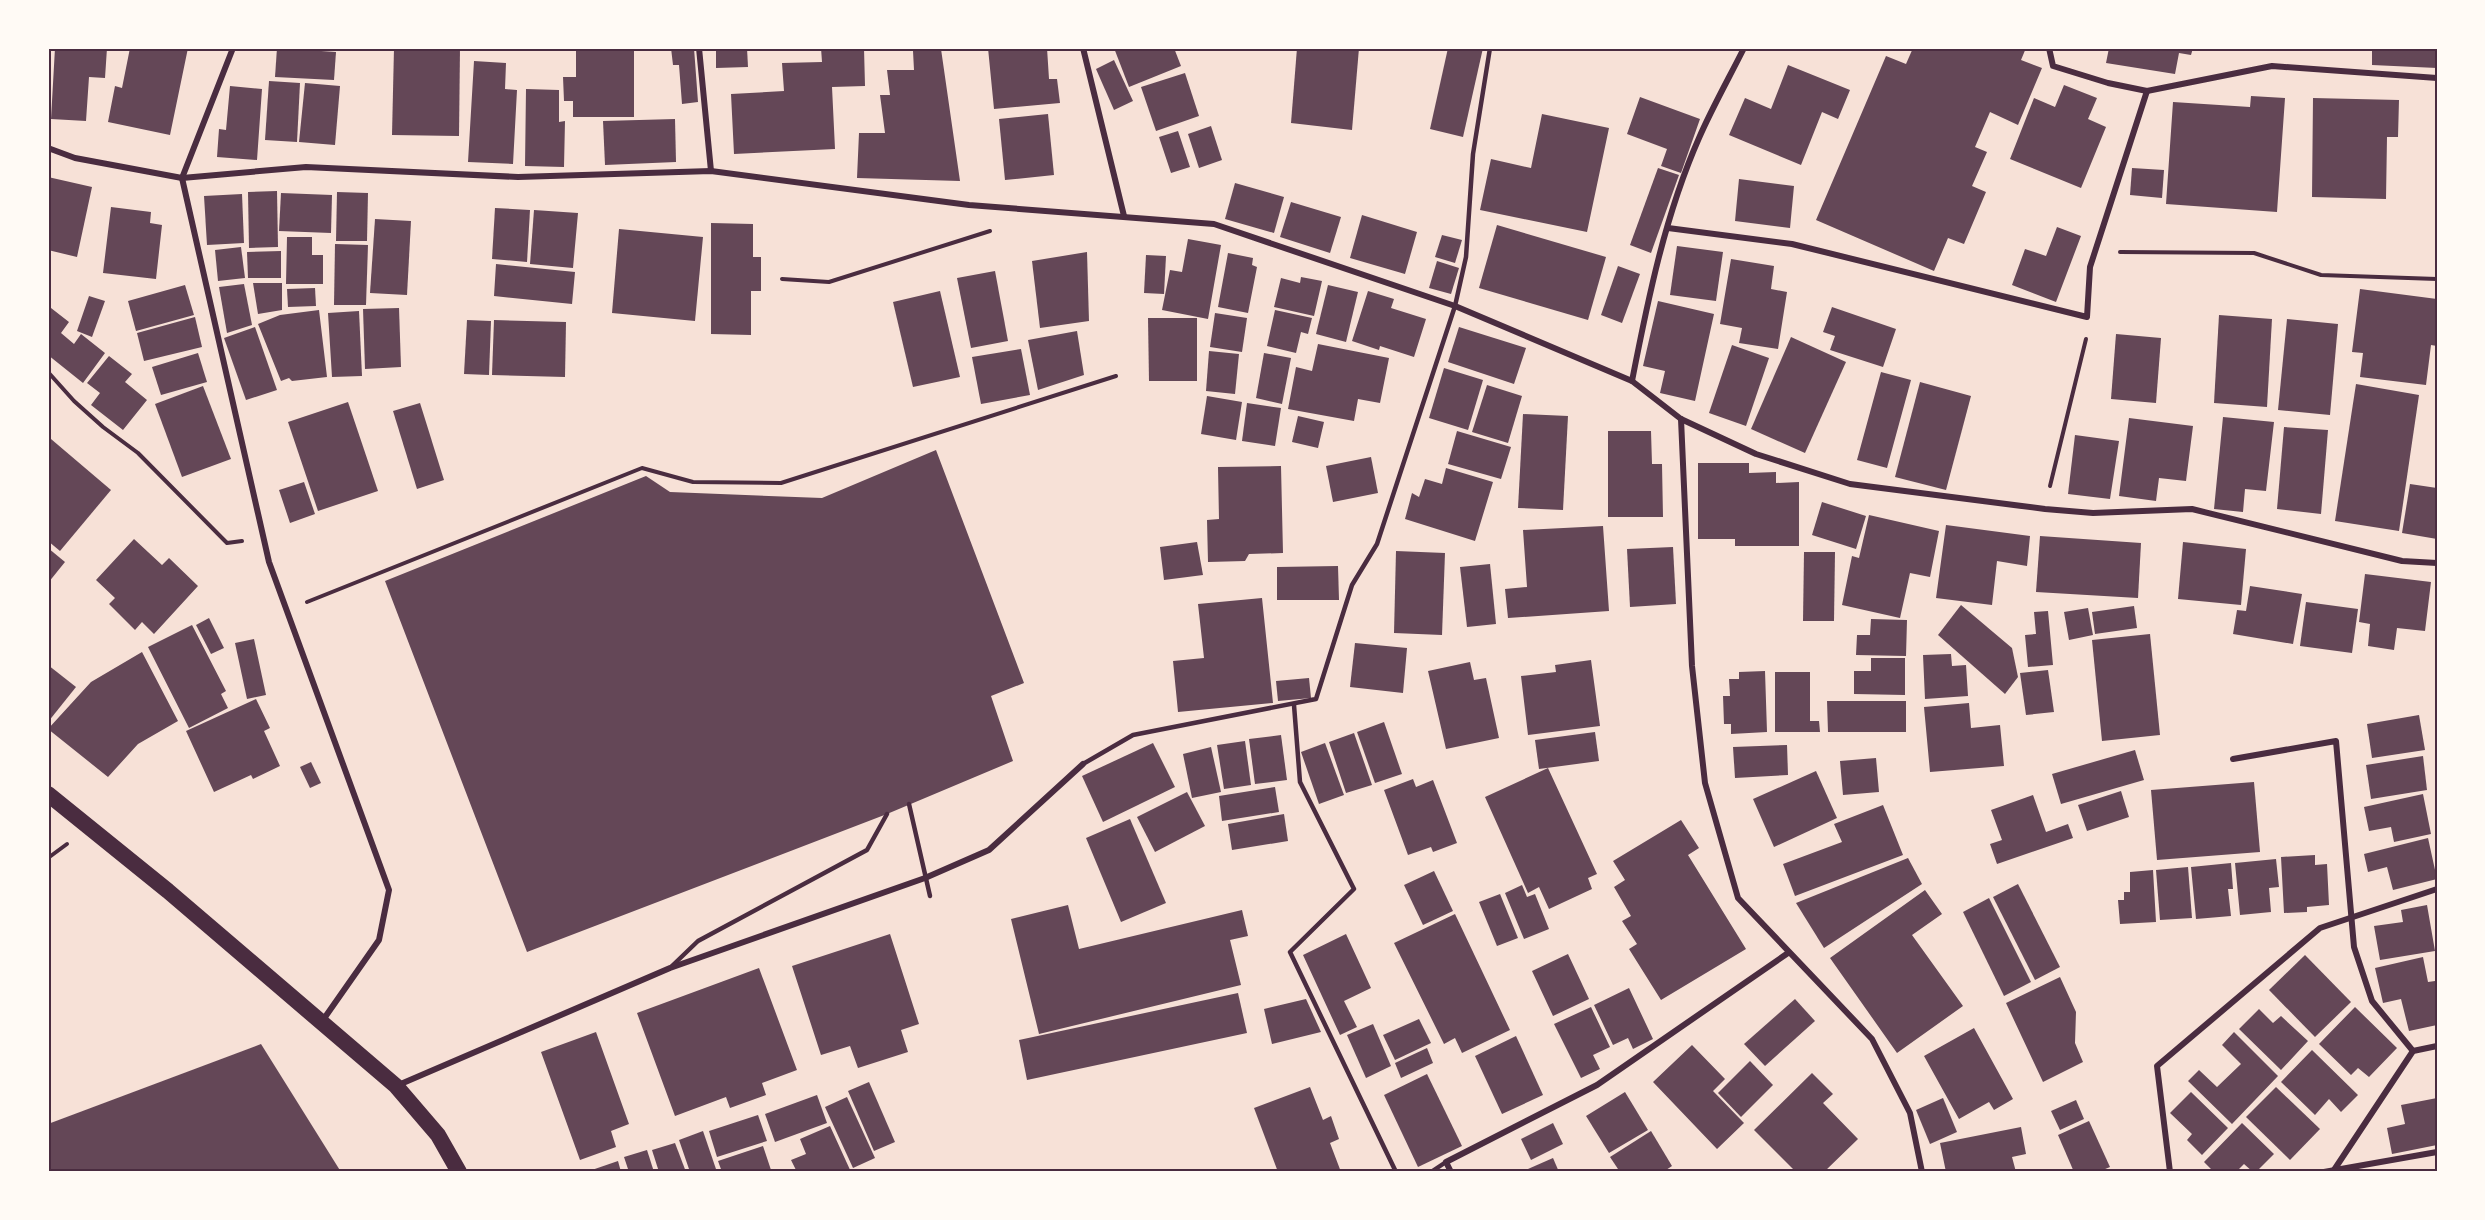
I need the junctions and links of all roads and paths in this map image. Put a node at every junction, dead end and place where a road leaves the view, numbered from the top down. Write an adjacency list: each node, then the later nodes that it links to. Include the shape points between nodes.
1 (232, 48): 11 (street)
2 (699, 48): 10 (street)
3 (1083, 48): 12 (street)
4 (1490, 48): 18 (lane, via 1473,154 1466,257)
5 (1744, 48): 13 (street, via 1698,139)
6 (2049, 48): 8 (street, via 2053,66)
7 (2437, 78): 8 (street, via 2272,66)
8 (2147, 91): 15 (street)
9 (48, 148): 11 (street, via 75,158)
10 (711, 171): 11 (street, via 518,177 306,167); 12 (street, via 969,205)
11 (182, 178): 25 (street)
12 (1124, 216): 18 (street, via 1214,224)
13 (1668, 228): 19 (street, via 1792,244); 22 (street, via 1650,284)
14 (998, 229): 16 (path, via 829,282)
15 (2095, 252): 17 (path, via 2254,253 2321,275); 19 (street, via 2090,267)
16 (782, 279)
17 (2437, 279)
18 (1455, 306): 22 (street); 28 (lane, via 1377,544 1352,585 1316,699)
19 (2087, 317): 24 (path, via 2085,346)
20 (48, 372): 25 (path, via 74,401 138,453 227,543)
21 (1116, 376): 27 (path, via 781,483 693,482 642,468)
22 (1632, 381): 23 (street)
23 (1681, 419): 24 (street, via 1756,454 1850,484); 38 (street, via 1692,666 1705,783 1738,898)
24 (2045, 509): 26 (street, via 2093,513 2192,509 2402,561)
25 (264, 538): 27 (street)
26 (2437, 563)
27 (287, 611): 40 (street, via 389,890 379,940)
28 (1294, 705): 30 (lane, via 1133,735); 48 (lane, via 1300,782 1354,889 1290,952)
29 (2233, 759): 37 (street, via 2336,741)
30 (1083, 764): 34 (street, via 989,850)
31 (48, 794): 40 (highway)
32 (909, 804): 34 (lane)
33 (887, 813): 39 (lane, via 867,850 698,941)
34 (924, 878): 36 (lane); 39 (street)
35 (2437, 889): 37 (street)
36 (930, 896)
37 (2353, 918): 42 (street, via 2354,947 2372,1001); 52 (street, via 2320,928 2157,1066)
38 (1788, 953): 45 (street, via 1597,1085); 51 (street, via 1872,1039 1910,1113)
39 (670, 968): 43 (street)
40 (321, 1022): 43 (highway)
41 (2437, 1046): 42 (street)
42 (2413, 1051): 46 (street)
43 (396, 1086): 47 (highway, via 438,1135)
44 (2437, 1152): 46 (street)
45 (1446, 1162): 49 (lane); 50 (street)
46 (2334, 1170): 53 (street)
47 (459, 1172)
48 (1396, 1172)
49 (1431, 1172)
50 (1450, 1172)
51 (1922, 1172)
52 (2170, 1172)
53 (2324, 1172)

